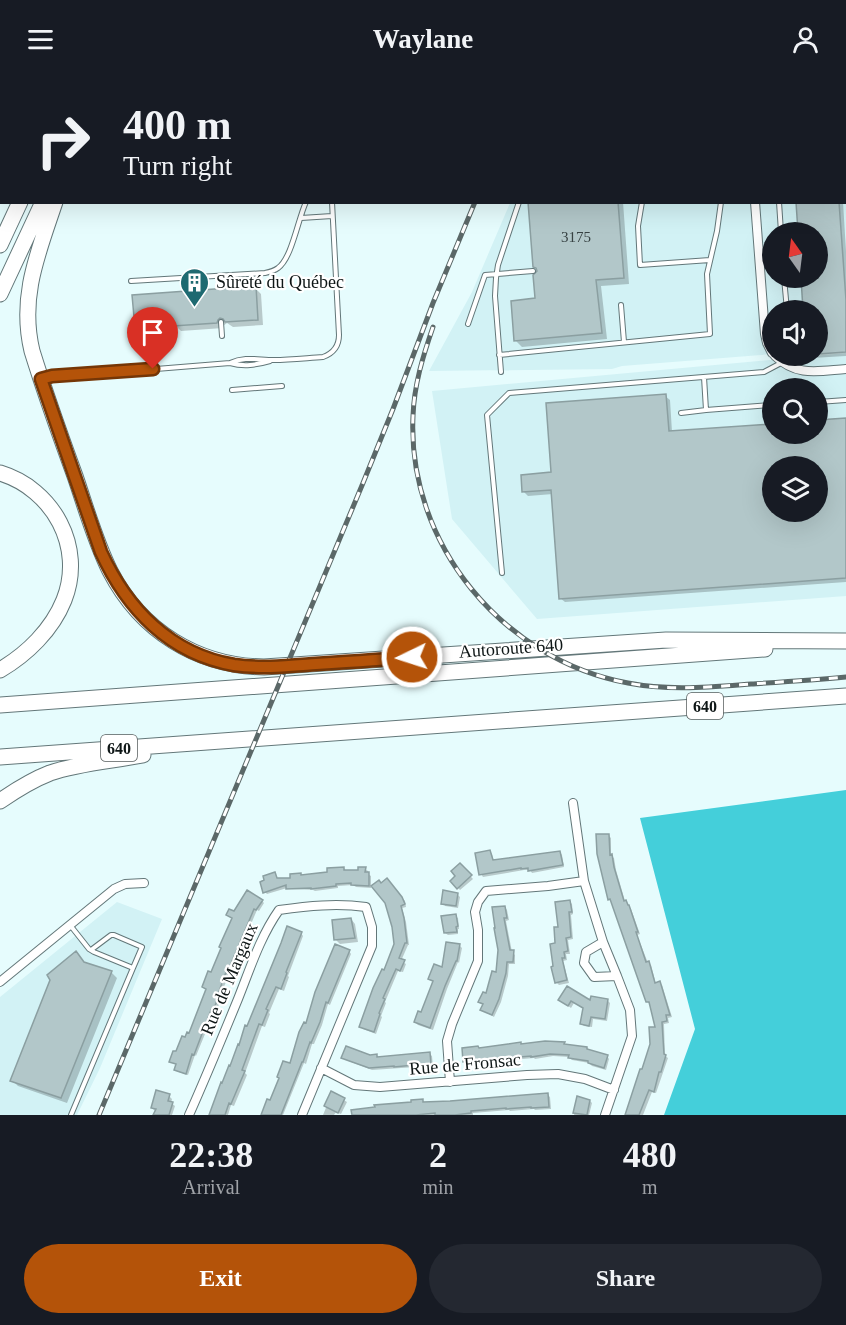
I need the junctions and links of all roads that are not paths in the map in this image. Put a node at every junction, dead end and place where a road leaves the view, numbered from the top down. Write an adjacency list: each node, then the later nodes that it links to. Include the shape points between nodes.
1 (19, 204): 14 (highway)
2 (42, 204): 21 (highway)
3 (54, 204): 38 (highway, via 28,298 28,332)
4 (305, 204): 12 (lane)
5 (332, 204): 11 (lane)
6 (518, 204): 19 (lane)
7 (642, 204): 17 (lane, via 638,226 640,265)
8 (721, 204): 17 (lane)
9 (755, 204): 15 (street)
10 (779, 204): 13 (lane)
11 (332, 216): 12 (lane); 38 (lane, via 339,335 332,352 323,357 239,359 230,363)
12 (301, 218): 20 (lane, via 286,258 274,271)
13 (780, 222)
14 (0, 245)
15 (759, 256): 16 (lane); 22 (street)
16 (762, 256)
17 (710, 260): 31 (lane, via 710,334)
18 (533, 271): 19 (lane)
19 (496, 274): 25 (lane, via 485,275); 32 (lane)
20 (131, 281)
21 (0, 294)
22 (762, 300)
23 (621, 305): 31 (lane)
24 (221, 322): 28 (lane)
25 (468, 324)
26 (169, 326): 29 (lane)
27 (149, 327): 30 (lane)
28 (222, 336)
29 (170, 339)
30 (149, 340)
31 (624, 342): 32 (lane)
32 (500, 355): 36 (lane)
33 (769, 366): 37 (lane, via 764,372)
34 (790, 366): 35 (street, via 804,371)
35 (846, 369)
36 (501, 372)
37 (704, 378): 44 (lane); 47 (lane, via 509,393 487,415)
38 (41, 379): 48 (highway, via 101,552 120,588 164,635 214,660 282,667 666,640)
39 (282, 386): 40 (lane)
40 (232, 390)
41 (846, 400): 42 (lane)
42 (828, 401)
43 (762, 406): 44 (lane)
44 (706, 410): 45 (lane)
45 (681, 413)
46 (0, 473): 49 (highway, via 27,485 51,508 64,530 70,566 67,592 49,626 30,648)
47 (501, 573)
48 (846, 642): 51 (highway, Autoroute 640)
49 (0, 670)
50 (846, 696): 52 (highway, 640)
51 (0, 705)
52 (238, 740): 53 (highway, 640); 54 (highway, via 67,768 31,782)
53 (0, 757)
54 (0, 801)
55 (573, 803): 56 (street)
56 (584, 881): 59 (street); 65 (street, via 486,891 478,902 478,961 447,1041)
57 (144, 883): 58 (street, via 114,888)
58 (70, 924): 60 (lane); 63 (street)
59 (603, 942): 62 (street); 62 (street, via 586,952 584,963 594,977)
60 (91, 950): 61 (lane); 61 (lane, via 111,935 142,946)
61 (134, 968): 67 (lane)
62 (617, 976): 66 (street, via 630,1010 632,1036)
63 (0, 982)
64 (321, 1068): 65 (street, Rue de Fronsac, via 354,1085); 68 (street, Rue de Margaux, via 372,946 366,907 347,904 279,910 263,937); 69 (street, Rue de Margaux)
65 (450, 1082): 66 (street, Rue de Fronsac, via 558,1074)
66 (614, 1090): 70 (street)
67 (71, 1115)
68 (189, 1115)
69 (302, 1115)
70 (605, 1115)

